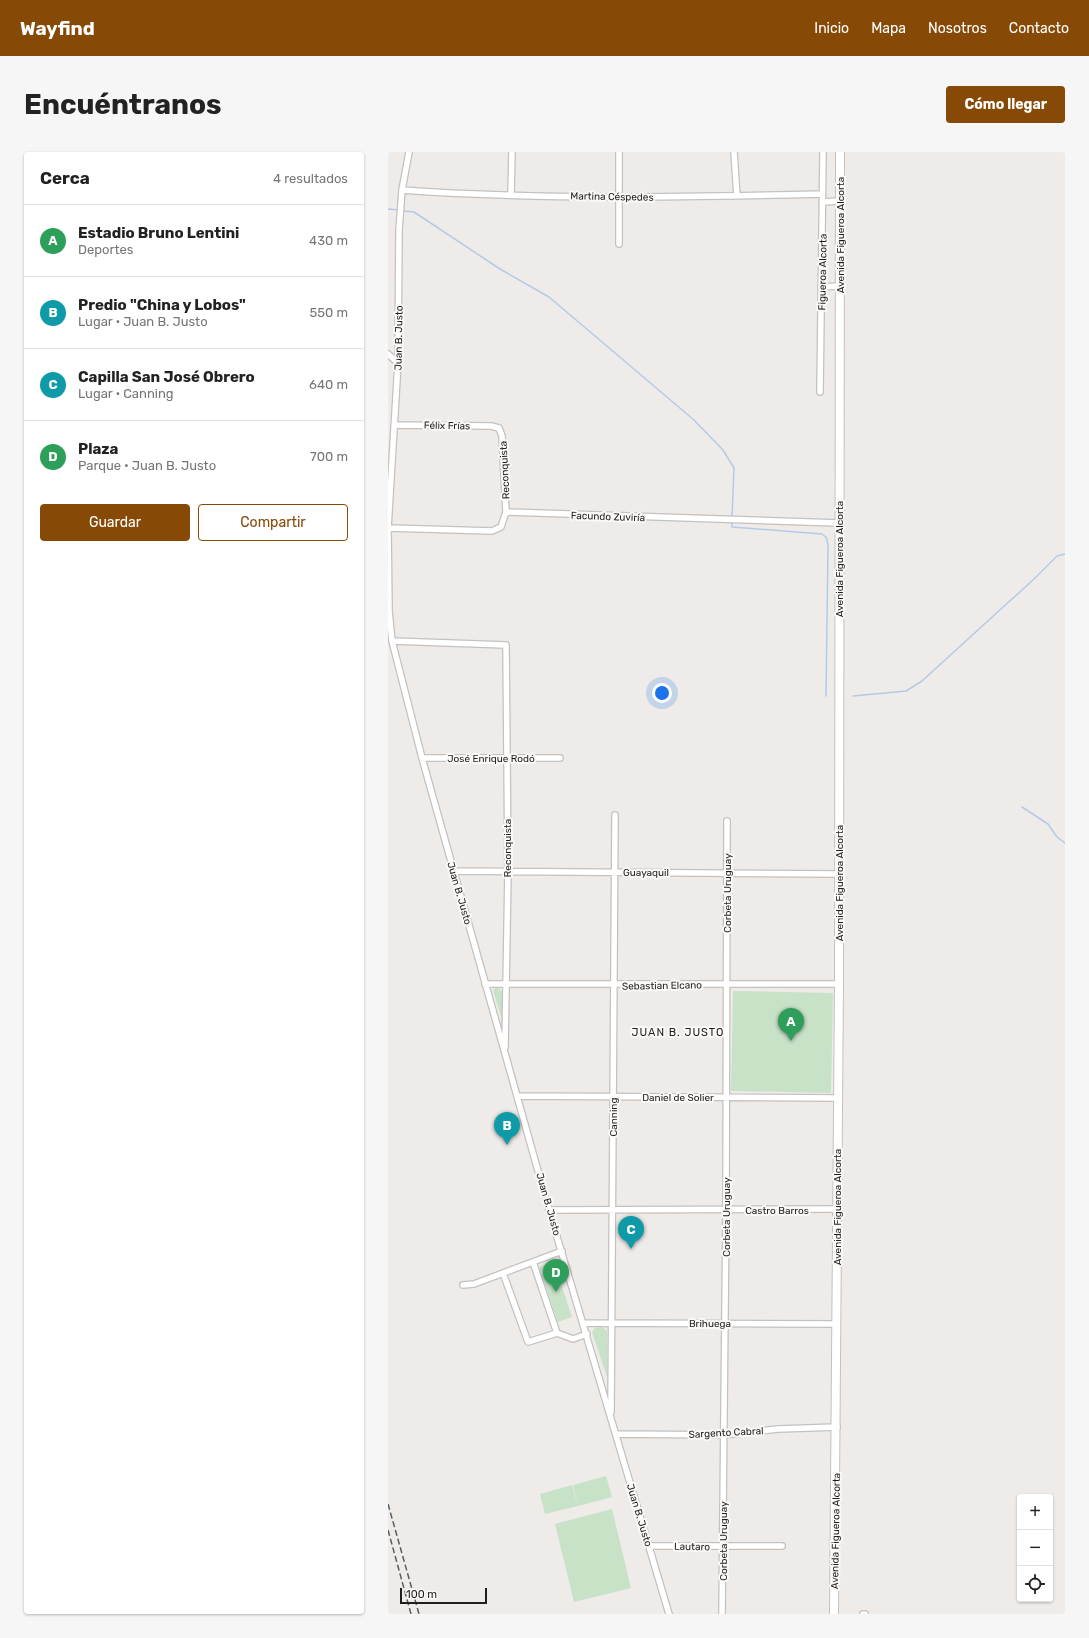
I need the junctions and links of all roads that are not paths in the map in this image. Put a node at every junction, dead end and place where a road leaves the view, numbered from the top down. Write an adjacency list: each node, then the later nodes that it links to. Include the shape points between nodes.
1 (409, 152): 7 (street, Juan B. Justo)
2 (512, 152): 8 (street)
3 (619, 152): 11 (street)
4 (734, 152): 10 (street)
5 (823, 152): 9 (street, Figueroa Alcorta)
6 (840, 152): 12 (main road, Avenida Figueroa Alcorta)
7 (402, 190): 8 (street, Martina Céspedes); 18 (street, Juan B. Justo, via 399,230)
8 (511, 194): 11 (street, Martina Céspedes)
9 (822, 194): 10 (street, Martina Céspedes); 13 (street, Figueroa Alcorta)
10 (737, 196): 11 (street, Martina Céspedes)
11 (618, 197): 14 (street)
12 (840, 201): 13 (street); 15 (main road, Avenida Figueroa Alcorta)
13 (823, 202): 16 (street, Figueroa Alcorta)
14 (619, 244)
15 (840, 286): 16 (street); 23 (main road, Avenida Figueroa Alcorta)
16 (822, 287): 19 (street, Figueroa Alcorta)
17 (388, 354): 18 (street)
18 (398, 363): 20 (street, Juan B. Justo)
19 (820, 392)
20 (394, 425): 21 (street, Félix Frías); 24 (street, Juan B. Justo)
21 (499, 428): 22 (street, Reconquista, via 502,436)
22 (506, 512): 23 (street, Facundo Zuviría); 24 (street, via 500,527 492,531)
23 (839, 523): 35 (main road, Avenida Figueroa Alcorta)
24 (388, 528): 25 (street, Juan B. Justo)
25 (392, 641): 26 (street, Juan B. Justo); 28 (street, Reconquista, via 506,645)
26 (422, 758): 28 (street, José Enrique Rodó); 31 (street, Juan B. Justo)
27 (560, 758): 28 (street, José Enrique Rodó)
28 (507, 759): 32 (street, Reconquista)
29 (615, 815): 33 (street, Canning)
30 (727, 821): 34 (street, Corbeta Uruguay)
31 (454, 871): 32 (street, Guayaquil); 36 (street, Juan B. Justo)
32 (508, 871): 33 (street, Guayaquil); 37 (street, Reconquista)
33 (615, 872): 34 (street, Guayaquil); 40 (street, Canning)
34 (727, 873): 35 (street, Guayaquil); 38 (street, Corbeta Uruguay)
35 (839, 874): 39 (main road, Avenida Figueroa Alcorta)
36 (485, 984): 37 (street, Sebastian Elcano); 41 (street, Juan B. Justo)
37 (507, 984): 40 (street, Sebastian Elcano); 41 (street, Reconquista)
38 (728, 984): 39 (street, Sebastian Elcano); 40 (street, Sebastian Elcano); 44 (street, Corbeta Uruguay)
39 (839, 984): 45 (main road, Avenida Figueroa Alcorta)
40 (614, 985): 43 (street, Canning)
41 (505, 1052): 42 (street, Juan B. Justo)
42 (518, 1096): 43 (street, Daniel de Solier); 47 (street, Juan B. Justo)
43 (613, 1097): 44 (street, Daniel de Solier); 48 (street, Canning)
44 (726, 1097): 45 (street, Daniel de Solier); 49 (street, Corbeta Uruguay)
45 (838, 1098): 46 (main road, Avenida Figueroa Alcorta)
46 (837, 1209): 49 (street, Castro Barros); 57 (main road, Avenida Figueroa Alcorta)
47 (550, 1210): 48 (street, Castro Barros); 50 (street, Juan B. Justo)
48 (612, 1210): 49 (street, Castro Barros); 55 (street, Canning)
49 (726, 1210): 56 (street, Corbeta Uruguay)
50 (562, 1252): 51 (street); 54 (street, Juan B. Justo)
51 (533, 1262): 52 (street); 58 (street)
52 (503, 1273): 53 (street, via 474,1284); 58 (street, via 528,1342)
53 (463, 1285)
54 (584, 1323): 55 (street, Brihuega); 59 (street, Juan B. Justo)
55 (612, 1323): 56 (street, Brihuega); 60 (street, Canning)
56 (724, 1324): 57 (street, Brihuega); 63 (street, Corbeta Uruguay)
57 (837, 1324): 61 (main road, Avenida Figueroa Alcorta)
58 (557, 1333): 59 (street, via 573,1339)
59 (587, 1334): 60 (street, Juan B. Justo)
60 (611, 1418): 62 (street, Juan B. Justo)
61 (837, 1428): 63 (street, Sargento Cabral); 69 (main road, Avenida Figueroa Alcorta)
62 (616, 1434): 63 (street, Sargento Cabral); 64 (street, Juan B. Justo)
63 (724, 1435): 66 (street, Corbeta Uruguay)
64 (649, 1546): 66 (street, Lautaro); 67 (street, Juan B. Justo)
65 (782, 1546): 66 (street, Lautaro)
66 (724, 1547): 68 (street, Corbeta Uruguay)
67 (669, 1614)
68 (722, 1614)
69 (834, 1614)

